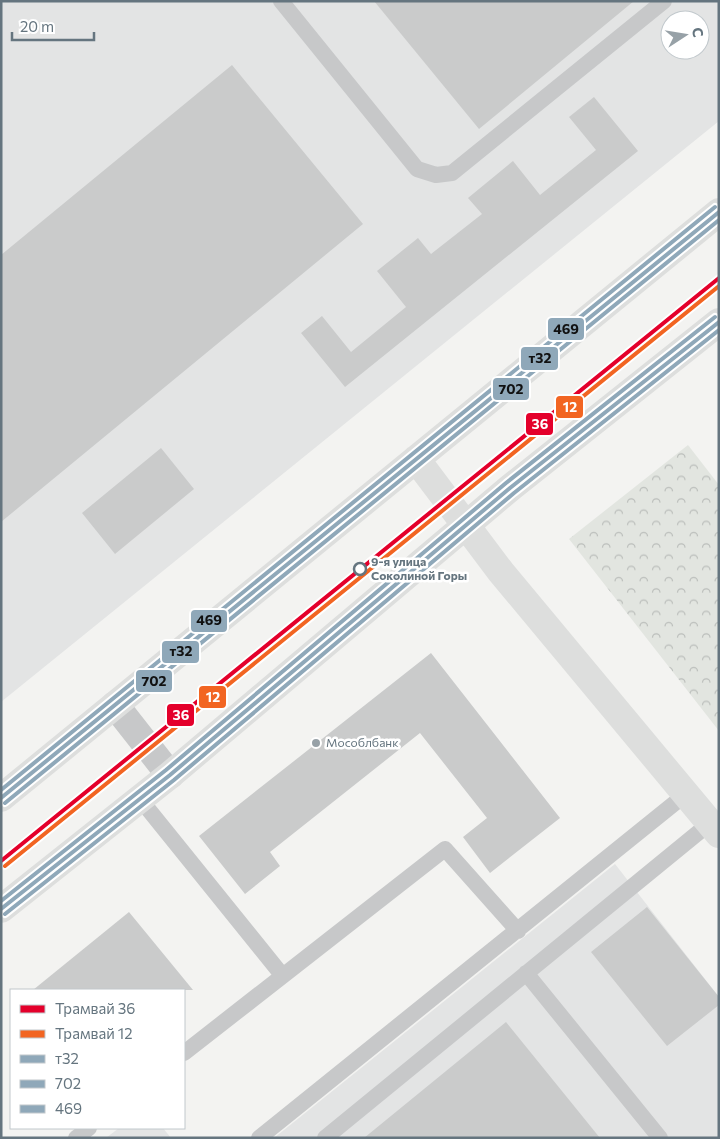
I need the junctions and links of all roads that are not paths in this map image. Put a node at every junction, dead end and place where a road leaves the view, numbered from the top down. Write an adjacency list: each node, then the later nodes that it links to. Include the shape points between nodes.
1 (281, 1): 2 (lane, via 417,169 436,175 452,173)
2 (664, 1)
3 (719, 212): 5 (main road)
4 (719, 322): 6 (main road)
5 (416, 459): 6 (main road); 7 (main road)
6 (466, 525): 8 (main road); 9 (main road, via 501,572)
7 (115, 705): 8 (street); 10 (main road)
8 (170, 775): 11 (main road)
9 (686, 794): 12 (main road); 14 (lane)
10 (1, 798)
11 (140, 799): 13 (main road); 16 (lane)
12 (714, 828): 15 (lane)
13 (1, 909)
14 (518, 931): 16 (lane, via 445,849); 20 (lane)
15 (526, 973): 21 (lane); 22 (lane)
16 (282, 975): 17 (lane)
17 (185, 1052)
18 (88, 1129): 19 (lane)
19 (76, 1138)
20 (259, 1138)
21 (325, 1138)
22 (660, 1138)

